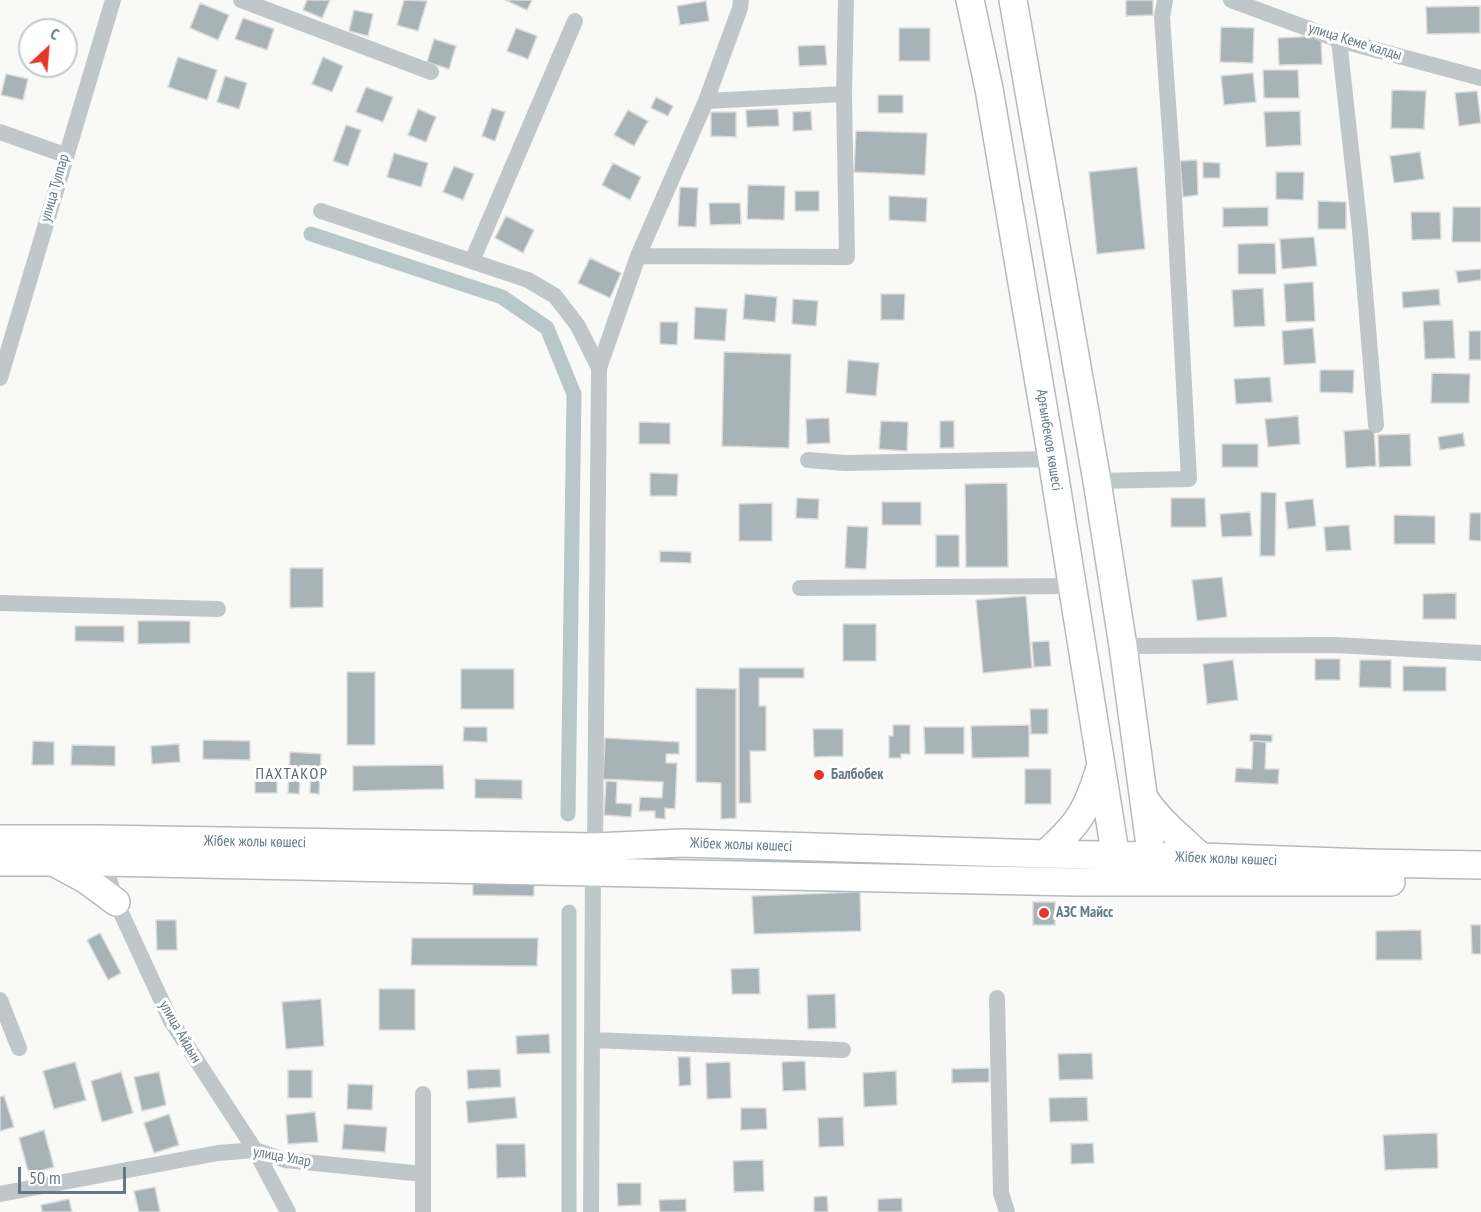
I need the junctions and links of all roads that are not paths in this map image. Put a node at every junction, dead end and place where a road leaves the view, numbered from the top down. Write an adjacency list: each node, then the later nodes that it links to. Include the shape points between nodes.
1 (112, 0): 19 (street, улица Тулпар)
2 (241, 0): 12 (street)
3 (741, 0): 17 (street)
4 (846, 0): 16 (street)
5 (970, 0): 15 (main road, Арғынбеков көшесі)
6 (1013, 0): 14 (main road)
7 (1231, 0): 8 (street, улица Кеме калды)
8 (1262, 6): 11 (street, улица Кеме калды)
9 (1163, 8): 28 (street, via 1189,478)
10 (575, 21): 22 (street)
11 (1339, 40): 13 (street, улица Кеме калды); 25 (street)
12 (431, 72)
13 (1481, 78)
14 (1027, 84): 15 (main road); 28 (main road)
15 (989, 89): 26 (main road, Арғынбеков көшесі)
16 (844, 94): 17 (street); 21 (street, via 847,257)
17 (706, 101): 21 (street)
18 (0, 132): 19 (street)
19 (65, 154): 24 (street, улица Тулпар)
20 (321, 211): 22 (street)
21 (638, 256): 23 (street)
22 (472, 261): 23 (street, via 528,280 555,296 578,326)
23 (599, 368): 42 (street)
24 (0, 378)
25 (1376, 425)
26 (1052, 459): 27 (street, via 845,463); 29 (main road, Арғынбеков көшесі)
27 (808, 460)
28 (1097, 481): 33 (main road)
29 (1072, 586): 30 (street); 35 (main road, Арғынбеков көшесі)
30 (800, 588)
31 (0, 603): 32 (street)
32 (218, 609)
33 (1123, 646): 34 (street, via 1335,645); 36 (main road)
34 (1481, 653)
35 (1101, 764): 39 (main road, via 1081,817); 40 (main road, Арғынбеков көшесі)
36 (1144, 798): 41 (main road); 46 (main road)
37 (0, 840): 38 (main road, Жібек жолы көшесі)
38 (101, 851): 42 (main road, Жібек жолы көшесі); 44 (main road, Жібек жолы көшесі); 49 (street, улица Айдын)
39 (1045, 854): 40 (main road, Жібек жолы көшесі); 42 (main road, Жібек жолы көшесі, via 683,843)
40 (1116, 856): 46 (main road, Жібек жолы көшесі); 47 (main road, Арғынбеков көшесі)
41 (1201, 857): 45 (main road, Жібек жолы көшесі); 46 (main road, Жібек жолы көшесі)
42 (594, 860): 47 (main road, Жібек жолы көшесі); 52 (street)
43 (0, 862): 44 (main road, Жібек жолы көшесі)
44 (54, 862): 49 (main road)
45 (1481, 865)
46 (1154, 869): 47 (main road, Жібек жолы көшесі); 48 (main road, Жібек жолы көшесі)
47 (1120, 882)
48 (1481, 882)
49 (116, 902): 56 (street, улица Айдын, via 171,1021)
50 (997, 998): 62 (street, via 1001,1193)
51 (0, 1002): 53 (street)
52 (592, 1040): 54 (street); 61 (street)
53 (19, 1048)
54 (843, 1050)
55 (423, 1094): 57 (street)
56 (255, 1150): 57 (street, улица Улар, via 285,1160); 58 (street, улица Улар, via 218,1153); 59 (street, улица Айдын)
57 (423, 1174): 60 (street)
58 (0, 1194)
59 (288, 1212)
60 (423, 1212)
61 (591, 1212)
62 (1006, 1212)

